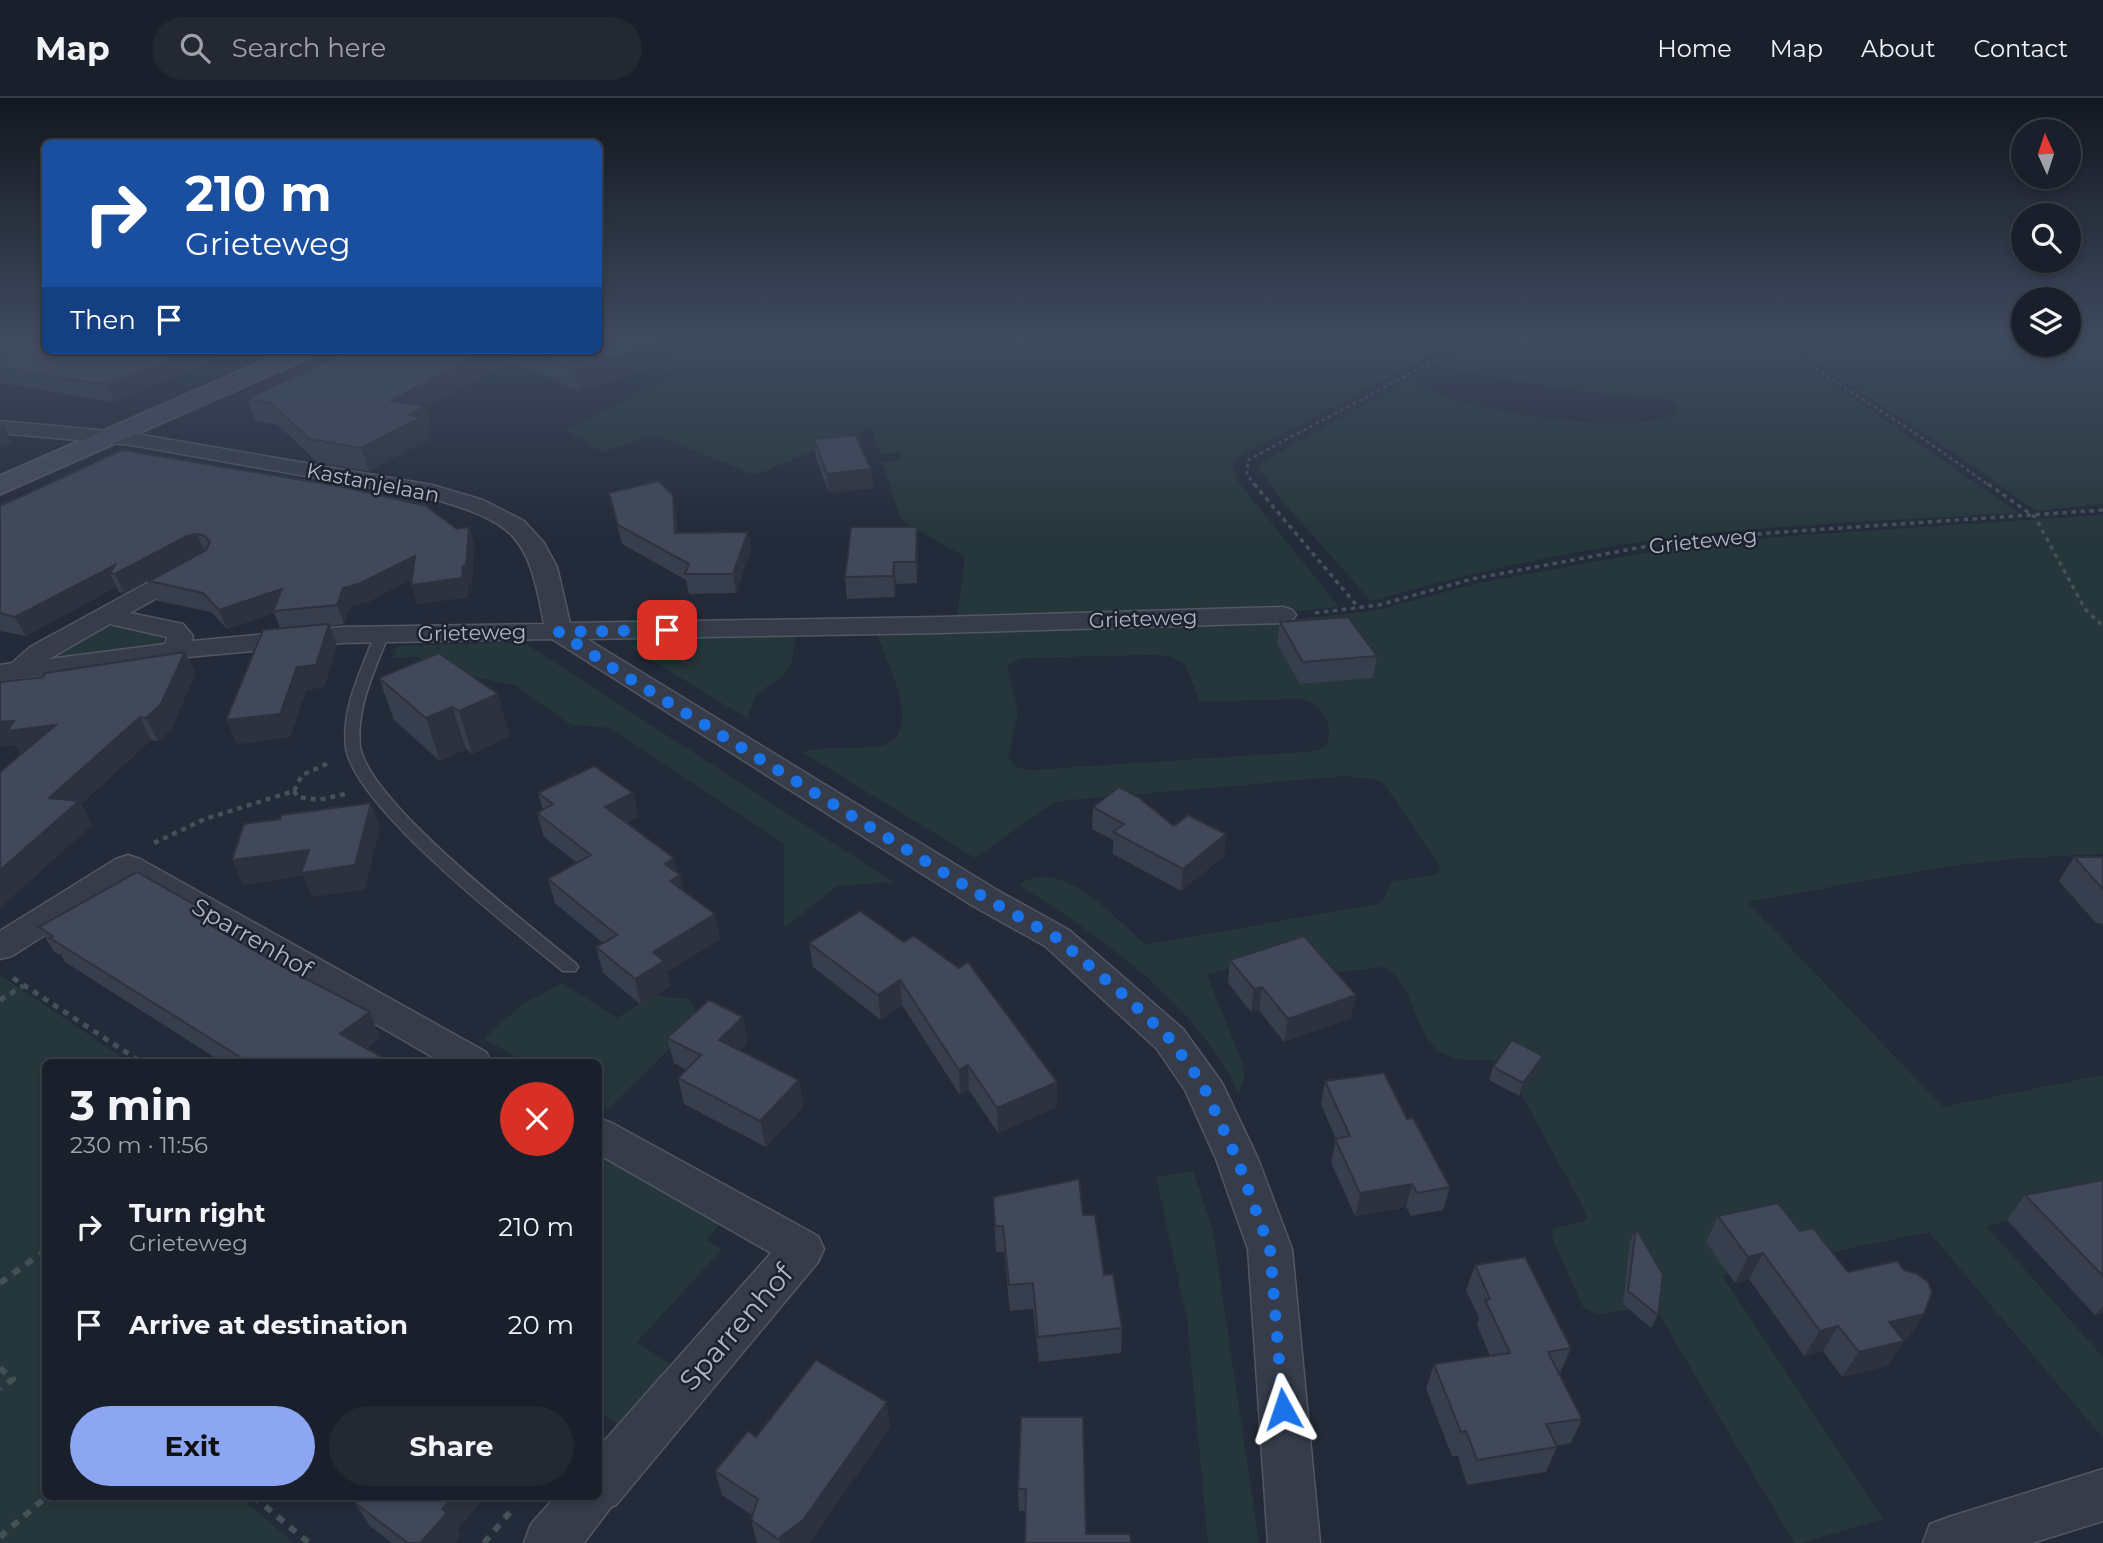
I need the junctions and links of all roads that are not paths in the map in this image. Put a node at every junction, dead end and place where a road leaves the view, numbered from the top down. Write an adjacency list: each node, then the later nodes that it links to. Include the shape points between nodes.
1 (182, 405): 3 (main road)
2 (0, 427): 3 (street, Kastanjelaan)
3 (111, 437): 4 (main road); 8 (street, Kastanjelaan, via 432,492 498,515 536,548)
4 (0, 486)
5 (204, 562): 7 (street, Grieteweg)
6 (1283, 615): 8 (street, Grieteweg)
7 (106, 616): 10 (street, via 174,629 180,636); 11 (street, Grieteweg)
8 (559, 632): 9 (street, Grieteweg); 20 (street, via 985,898 1057,938 1170,1039 1202,1083 1237,1159 1270,1249)
9 (382, 634): 10 (street, Grieteweg); 13 (lane, via 355,715 356,762 405,824)
10 (176, 650): 11 (street, Grieteweg)
11 (11, 672)
12 (6, 963): 14 (street, Sparrenhof, via 134,870)
13 (569, 967)
14 (466, 1059)
15 (602, 1136): 16 (street, Sparrenhof, via 802,1249)
16 (602, 1481)
17 (2103, 1495): 21 (street)
18 (587, 1500): 19 (street)
19 (550, 1543)
20 (1294, 1543)
21 (1949, 1543)

